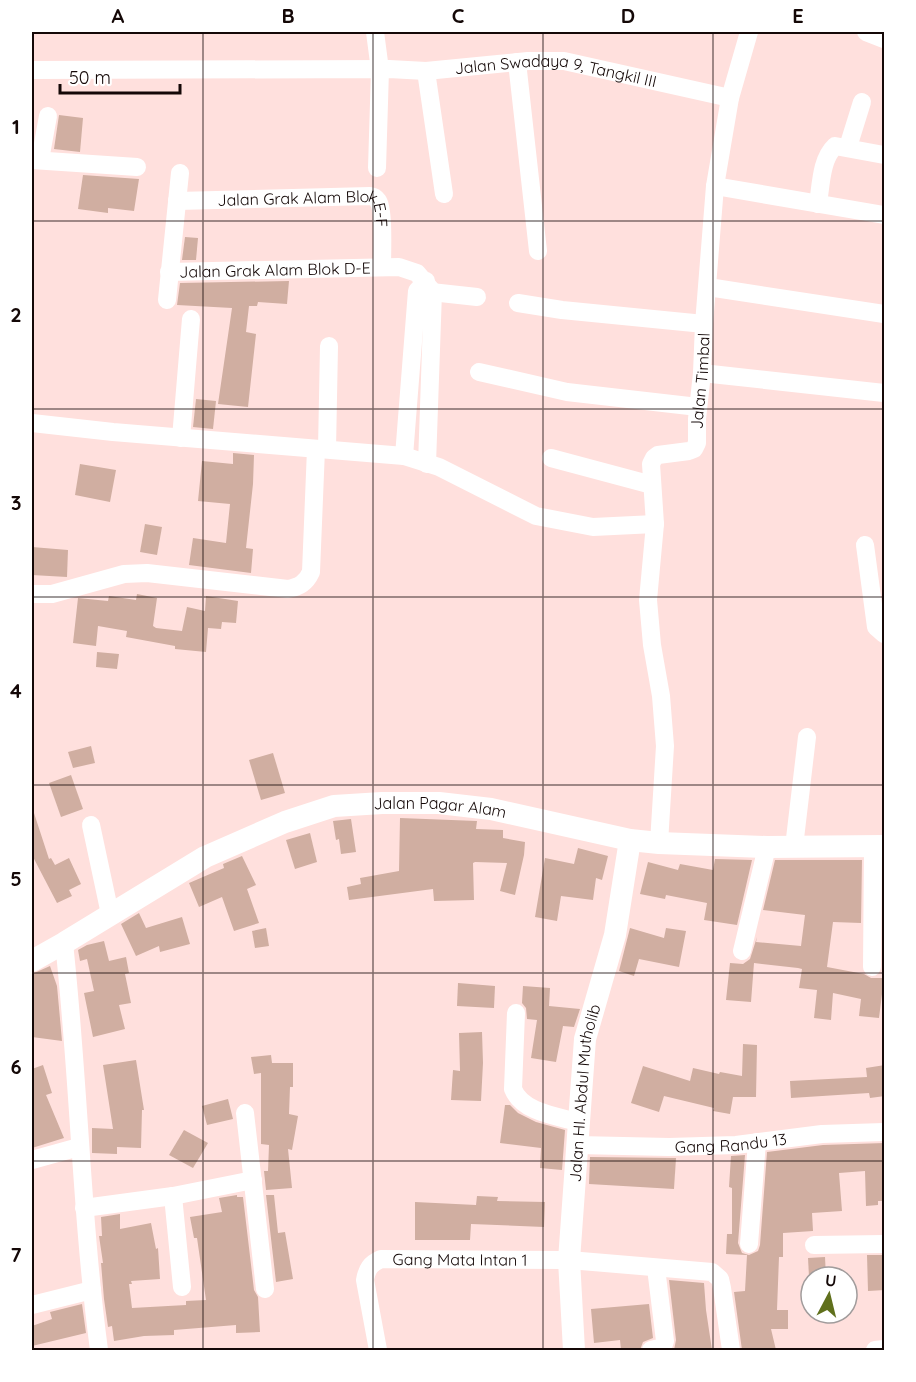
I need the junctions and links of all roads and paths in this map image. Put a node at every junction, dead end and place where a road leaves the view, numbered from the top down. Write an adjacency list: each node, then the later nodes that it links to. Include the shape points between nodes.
1 (375, 32): 7 (street)
2 (749, 32): 9 (street, Jalan Timbal)
3 (866, 32): 4 (street)
4 (885, 39)
5 (517, 62): 8 (street, Jalan Swadaya 9, Tangkil III); 9 (street, Jalan Swadaya 9, Tangkil III, via 564,61); 23 (street)
6 (32, 70): 7 (street, Jalan Swadaya 9, Tangkil III)
7 (380, 70): 8 (street, Jalan Swadaya 9, Tangkil III); 16 (street)
8 (426, 71): 19 (street)
9 (730, 98): 18 (street, Jalan Timbal)
10 (862, 102): 12 (street)
11 (48, 117): 14 (street)
12 (848, 147): 13 (street); 21 (street, via 835,146 829,152)
13 (885, 155)
14 (36, 160): 15 (street)
15 (137, 167)
16 (377, 168)
17 (180, 173): 20 (street)
18 (715, 186): 21 (street); 26 (street, Jalan Timbal)
19 (444, 194)
20 (177, 201): 24 (street, Jalan Grak Alam Blok E-F, via 370,196 380,203); 25 (street)
21 (818, 204): 22 (street)
22 (885, 215)
23 (538, 251)
24 (382, 267): 25 (street, Jalan Grak Alam Blok D-E); 27 (street, Jalan Grak Alam Blok D-E, via 408,268 417,273)
25 (169, 272): 29 (street)
26 (708, 287): 31 (street); 33 (street, Jalan Timbal)
27 (425, 288): 28 (street, Jalan Grak Alam Blok D-E); 42 (street); 44 (street)
28 (477, 297)
29 (167, 300)
30 (518, 303): 33 (street)
31 (885, 314)
32 (191, 319): 40 (street)
33 (704, 324): 36 (street, Jalan Timbal)
34 (329, 345): 41 (street)
35 (479, 372): 38 (street, via 567,392)
36 (702, 373): 37 (street); 38 (street, Jalan Timbal)
37 (885, 393)
38 (698, 407): 45 (street, Jalan Timbal, via 694,449 654,458)
39 (32, 423): 40 (street)
40 (181, 438): 41 (street)
41 (321, 449): 42 (street); 48 (street, via 311,572 296,587 147,573 124,574 52,594)
42 (404, 456): 44 (street)
43 (551, 458): 45 (street)
44 (427, 464): 46 (street, via 536,516 593,527)
45 (652, 484): 46 (street, Jalan Timbal)
46 (655, 524): 53 (street, Jalan Timbal, via 648,600 665,746)
47 (865, 545): 49 (street, via 876,627)
48 (32, 594)
49 (885, 634)
50 (807, 737): 55 (street)
51 (92, 825): 57 (street)
52 (630, 840): 53 (street, Jalan Pagar Alam); 57 (street, Jalan Pagar Alam, via 491,809 428,803 334,806 285,822 205,857); 64 (street, Jalan HI. Abdul Mutholib, via 615,935 585,1039)
53 (659, 843): 54 (street, Jalan Pagar Alam)
54 (767, 847): 55 (street, Jalan Pagar Alam); 59 (street)
55 (794, 847): 56 (street, Jalan Pagar Alam)
56 (879, 847): 61 (street)
57 (110, 914): 58 (street, Jalan Pagar Alam)
58 (64, 943): 60 (street, Jalan Pagar Alam); 68 (street, via 74,1037)
59 (742, 951)
60 (32, 961)
61 (872, 968)
62 (516, 1013): 64 (street, via 516,1097 523,1104)
63 (244, 1113): 70 (street)
64 (578, 1122): 67 (street, Jalan HI. Abdul Mutholib)
65 (885, 1132): 66 (street, Gang Randu 13)
66 (757, 1142): 67 (street, Gang Randu 13, via 669,1148); 73 (street)
67 (577, 1145): 76 (street, Jalan HI. Abdul Mutholib)
68 (79, 1147): 69 (street); 72 (street)
69 (32, 1160)
70 (253, 1180): 71 (street); 79 (street)
71 (174, 1196): 72 (street); 78 (street)
72 (84, 1208): 80 (street)
73 (749, 1244)
74 (885, 1244): 75 (street)
75 (814, 1245)
76 (569, 1260): 77 (street); 84 (street, Gang Mata Intan 1, via 381,1259 367,1270 364,1280); 85 (street, Jalan HI. Abdul Mutholib)
77 (656, 1268): 86 (street, via 665,1341 663,1347); 87 (street, via 717,1275)
78 (182, 1287)
79 (265, 1289)
80 (92, 1290): 81 (street); 83 (street)
81 (32, 1305)
82 (885, 1349): 88 (street)
83 (99, 1350)
84 (378, 1350)
85 (574, 1350)
86 (651, 1350)
87 (731, 1350)
88 (875, 1350)

